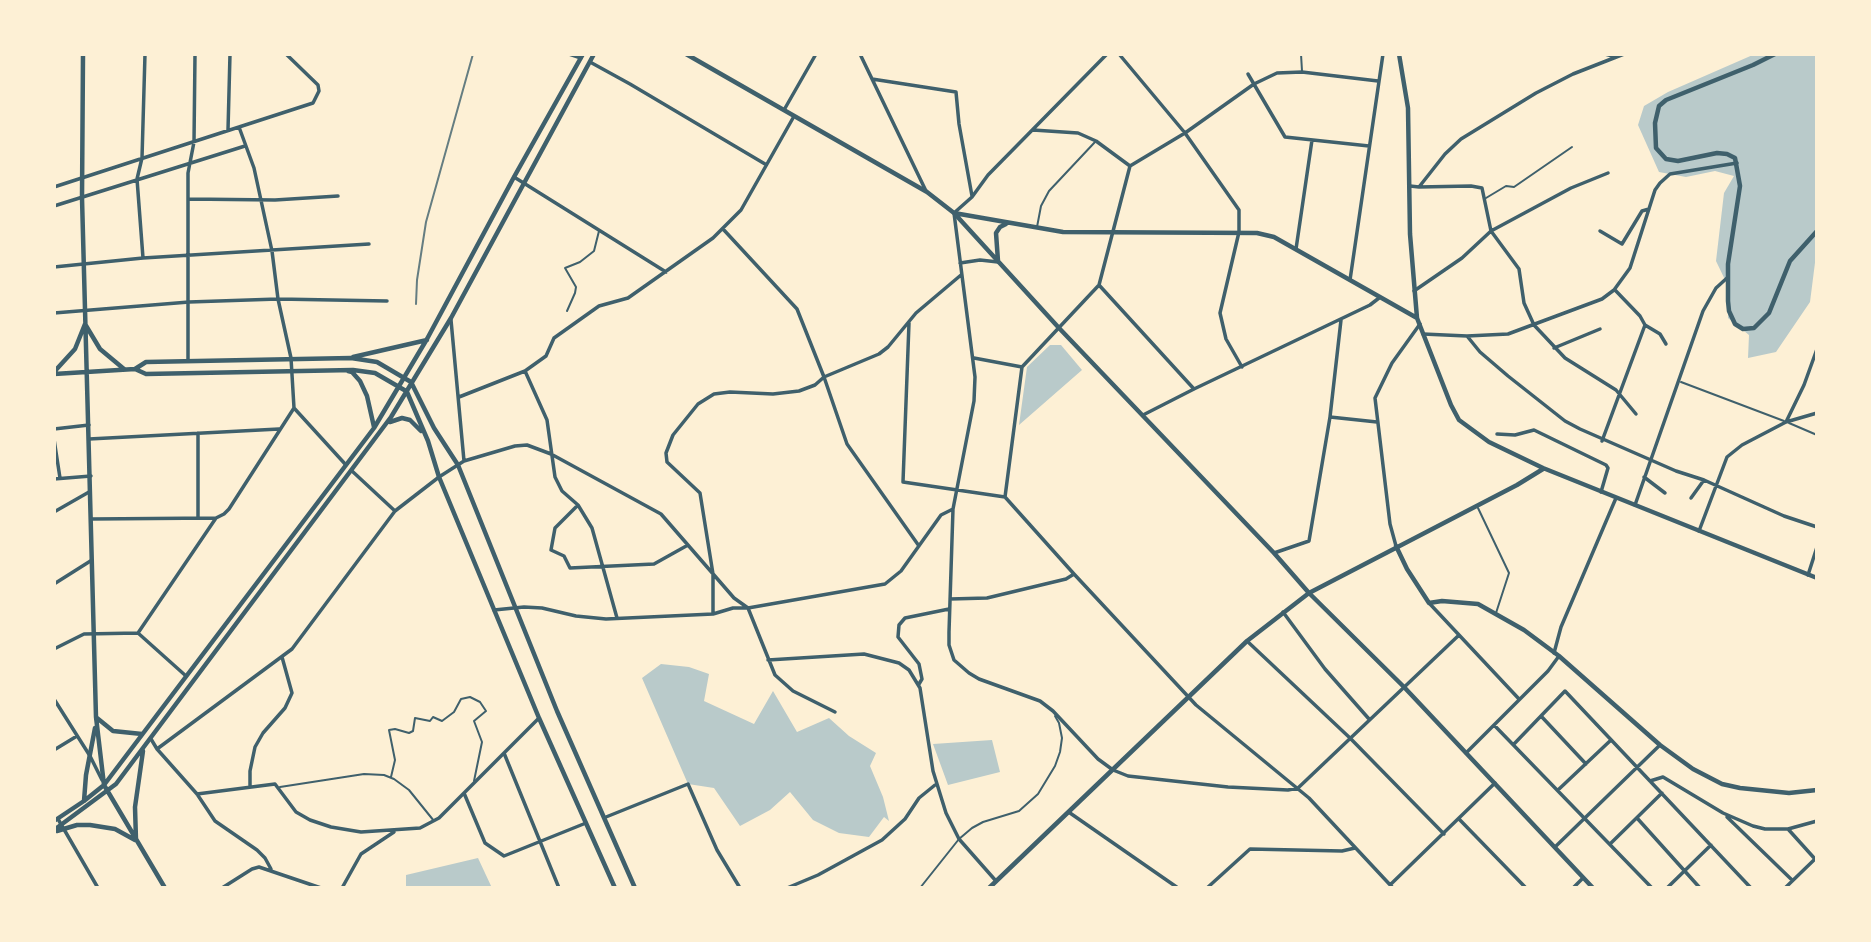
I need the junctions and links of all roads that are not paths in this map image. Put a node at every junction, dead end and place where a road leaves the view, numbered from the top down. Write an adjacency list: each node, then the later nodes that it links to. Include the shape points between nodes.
1 (83, 54): 46 (street)
2 (145, 54): 39 (street)
3 (195, 54): 35 (street)
4 (230, 54): 30 (street)
5 (286, 54): 29 (street, via 318,85 313,103)
6 (569, 54): 19 (street)
7 (594, 54): 21 (street)
8 (686, 54): 27 (street)
9 (816, 54): 27 (street)
10 (860, 54): 24 (street)
11 (1107, 54): 31 (street)
12 (1119, 54): 32 (street)
13 (1301, 54): 22 (lane)
14 (1383, 54): 25 (street)
15 (1399, 54): 49 (street, via 1408,108)
16 (1605, 54): 20 (street)
17 (1624, 54): 20 (street)
18 (1775, 54): 41 (street, via 1666,100 1657,111 1656,148 1666,159 1727,153)
19 (582, 56): 45 (street)
20 (1617, 56): 51 (street, via 1536,93 1461,139)
21 (590, 62): 42 (street); 48 (street)
22 (1301, 72): 25 (street); 26 (street, via 1283,71)
23 (1248, 74): 26 (street)
24 (872, 79): 52 (street); 54 (street, via 956,92)
25 (1378, 81): 37 (street)
26 (1254, 84): 32 (street); 33 (street, via 1285,137)
27 (783, 112): 28 (street)
28 (793, 117): 42 (street); 52 (street)
29 (239, 127): 30 (street); 36 (street)
30 (228, 130): 35 (street)
31 (1033, 130): 34 (street, via 1078,133); 54 (street)
32 (1185, 133): 43 (street); 69 (street, via 1238,207)
33 (1312, 140): 37 (street); 73 (street)
34 (1096, 141): 43 (street); 63 (lane, via 1049,191)
35 (194, 142): 39 (street); 40 (street)
36 (244, 146): 40 (street); 58 (street)
37 (1369, 146): 83 (street)
38 (1572, 147): 56 (lane, via 1514,187 1506,186)
39 (142, 158): 46 (street); 47 (street)
40 (189, 163): 47 (street); 57 (street)
41 (1737, 163): 60 (street, via 1670,174 1655,190); 82 (street, via 1740,186)
42 (765, 164): 64 (street, via 741,209)
43 (1130, 166): 70 (street)
44 (1608, 173): 66 (street)
45 (514, 177): 48 (street); 105 (street)
46 (82, 178): 50 (street); 55 (street)
47 (137, 179): 55 (street); 75 (street)
48 (524, 183): 65 (street); 94 (street)
49 (1410, 186): 51 (street); 86 (street)
50 (54, 187)
51 (1419, 187): 56 (street, via 1471,186 1482,188)
52 (927, 192): 61 (street)
53 (338, 196): 58 (street)
54 (972, 197): 61 (street)
55 (82, 198): 59 (street); 78 (street)
56 (1485, 198): 66 (street)
57 (188, 199): 58 (street); 74 (street)
58 (260, 200): 72 (street)
59 (54, 206)
60 (1649, 209): 67 (street, via 1642,211 1622,244); 85 (street, via 1630,268)
61 (954, 213): 62 (street); 76 (street); 77 (street)
62 (1006, 224): 63 (street); 76 (street, via 996,233)
63 (1037, 228): 70 (street)
64 (723, 229): 80 (street); 122 (street, via 797,309)
65 (599, 230): 80 (street); 92 (lane, via 594,251 565,268 576,287)
66 (1491, 231): 86 (street); 99 (street, via 1518,266 1524,303)
67 (1600, 231)
68 (1817, 231): 82 (street, via 1790,261 1769,313 1754,328 1735,324 1729,312)
69 (1239, 232): 70 (street); 73 (street, via 1267,235); 114 (street, via 1220,313 1226,339)
70 (1114, 233): 84 (street)
71 (369, 244): 72 (street)
72 (272, 251): 74 (street); 88 (street)
73 (1296, 251): 83 (street)
74 (188, 256): 75 (street); 90 (street)
75 (143, 258): 78 (street)
76 (998, 262): 77 (street); 101 (street)
77 (960, 263): 81 (street)
78 (83, 264): 79 (street); 91 (street)
79 (54, 267)
80 (666, 272): 119 (street, via 628,298 599,306 554,338 547,356)
81 (961, 275): 97 (street); 111 (street)
82 (1728, 278): 124 (street, via 1716,288 1703,311)
83 (1350, 282): 87 (street)
84 (1099, 285): 101 (street); 127 (street)
85 (1614, 289): 99 (street, via 1587,306); 100 (street)
86 (1414, 291): 96 (street)
87 (1379, 298): 95 (street); 96 (street)
88 (278, 299): 89 (street); 90 (street); 109 (street)
89 (387, 301)
90 (189, 302): 91 (street); 112 (street)
91 (84, 310): 93 (street); 98 (street)
92 (567, 312)
93 (54, 313)
94 (451, 318): 125 (street); 130 (street)
95 (1342, 319): 114 (street); 135 (street)
96 (1419, 321): 103 (street); 136 (street, via 1380,383 1375,398)
97 (909, 323): 122 (street, via 879,354); 163 (street, via 903,482)
98 (85, 324): 115 (street, via 100,349); 120 (street); 121 (street, via 75,349)
99 (1534, 325): 104 (street, via 1508,334); 107 (street)
100 (1645, 325): 106 (street); 129 (street)
101 (1059, 328): 113 (street); 134 (street)
102 (1600, 329): 107 (street)
103 (1423, 334): 104 (street); 155 (street, via 1462,422 1489,442)
104 (1467, 336): 149 (street, via 1480,352 1565,421)
105 (428, 340): 110 (street); 123 (street)
106 (1666, 344)
107 (1554, 348): 129 (street)
108 (1817, 349): 137 (street)
109 (291, 358): 110 (street); 112 (street); 118 (street)
110 (346, 358): 123 (street, via 377,362)
111 (974, 358): 113 (street); 163 (street, via 974,401)
112 (188, 361): 116 (street, via 146,362)
113 (1022, 367): 167 (street)
114 (1242, 367): 127 (street)
115 (125, 369): 116 (street); 120 (street)
116 (135, 369): 118 (street, via 146,374)
117 (330, 369): 118 (street); 126 (street, via 375,373); 140 (street, via 352,372 360,381)
118 (292, 370): 131 (street)
119 (525, 370): 130 (street); 150 (street, via 547,420)
120 (86, 372): 121 (street); 138 (street)
121 (54, 373)
122 (824, 377): 182 (street, via 847,444); 189 (street, via 815,385 788,392 714,394 698,404 673,435 667,462 700,493)
123 (404, 378): 125 (street); 126 (street)
124 (1680, 381): 137 (lane); 151 (street)
125 (411, 382): 128 (street); 153 (street)
126 (399, 387): 128 (street); 140 (street)
127 (1194, 388): 134 (street)
128 (406, 391): 139 (street); 148 (street)
129 (1620, 395): 133 (street); 149 (street)
130 (458, 397): 152 (street)
131 (294, 408): 142 (street); 154 (street)
132 (1817, 413): 137 (street)
133 (1636, 414)
134 (1143, 415): 185 (street)
135 (1330, 417): 136 (street); 185 (street, via 1309,541)
136 (1377, 422): 183 (street)
137 (1786, 422): 145 (lane); 162 (street, via 1727,457)
138 (89, 425): 141 (street); 147 (street)
139 (384, 427): 148 (street, via 394,419 410,420); 156 (street)
140 (374, 428): 154 (street)
141 (54, 429)
142 (279, 429): 143 (street); 177 (street, via 229,509)
143 (198, 433): 147 (street); 176 (street)
144 (1497, 435): 165 (street, via 1534,430 1606,465)
145 (1817, 435)
146 (54, 439): 160 (street)
147 (89, 439): 157 (street)
148 (428, 441): 158 (street)
149 (1602, 441): 151 (street)
150 (551, 454): 152 (street, via 527,445); 170 (street, via 562,491); 181 (street, via 661,514)
151 (1651, 459): 159 (street); 161 (street)
152 (464, 461): 153 (street)
153 (458, 465): 158 (street); 196 (street)
154 (346, 466): 212 (street)
155 (1544, 468): 165 (street); 172 (street)
156 (352, 471): 175 (street); 227 (street)
157 (91, 476): 160 (street); 164 (street)
158 (439, 477): 175 (street); 199 (street)
159 (1644, 477): 166 (street); 171 (street)
160 (57, 479)
161 (1704, 480): 162 (street); 169 (street)
162 (1715, 485): 179 (street); 180 (street)
163 (957, 490): 167 (street); 173 (street)
164 (91, 491): 174 (street); 178 (street)
165 (1601, 492): 168 (street)
166 (1665, 493)
167 (1005, 497): 188 (street)
168 (1616, 498): 171 (street); 209 (street, via 1561,627)
169 (1692, 498)
170 (578, 505): 187 (street, via 592,528); 187 (street, via 555,528 551,550 564,556 570,568)
171 (1634, 505): 180 (street)
172 (1477, 506): 183 (street); 202 (lane, via 1509,573)
173 (953, 509): 182 (street, via 941,515); 194 (street)
174 (54, 512)
175 (395, 512): 210 (street, via 315,621)
176 (198, 518): 177 (street); 178 (street)
177 (216, 518): 205 (street)
178 (91, 519): 186 (street)
179 (1817, 527)
180 (1699, 531): 190 (street)
181 (688, 545): 187 (street, via 654,564); 189 (street)
182 (919, 546): 197 (street, via 896,577 885,584)
183 (1396, 546): 193 (street); 195 (street)
184 (1817, 547): 190 (street)
185 (1275, 553): 193 (street)
186 (92, 560): 192 (street); 204 (street)
187 (602, 568): 203 (street)
188 (1074, 574): 194 (street, via 987,597); 215 (street)
189 (713, 575): 197 (street); 201 (street)
190 (1808, 575): 191 (street)
191 (1817, 578)
192 (54, 584)
193 (1309, 593): 200 (street); 214 (street)
194 (949, 598): 198 (street)
195 (1429, 603): 202 (street, via 1478,604); 206 (street)
196 (517, 607): 199 (street); 203 (street); 259 (street, via 557,711)
197 (748, 608): 201 (street); 211 (street)
198 (949, 609): 213 (street, via 905,618 899,625 898,637 919,664); 218 (street, via 949,645 959,665)
199 (494, 610): 222 (street)
200 (1283, 612): 207 (street); 223 (street)
201 (713, 614): 203 (street)
202 (1496, 614): 209 (street)
203 (617, 618)
204 (94, 633): 205 (street); 208 (street); 221 (street)
205 (138, 633): 212 (street)
206 (1458, 636): 214 (street); 217 (street)
207 (1247, 641): 215 (street); 228 (street)
208 (54, 649)
209 (1557, 655): 217 (street); 231 (street)
210 (282, 657): 233 (street); 247 (street, via 292,693 255,747)
211 (768, 660): 213 (street, via 864,654 899,663); 219 (street, via 783,683)
212 (186, 677): 225 (street)
213 (919, 684): 245 (street)
214 (1404, 687): 223 (street); 236 (street)
215 (1189, 697): 240 (street); 249 (street)
216 (54, 699): 226 (street)
217 (1519, 699): 224 (street)
218 (1053, 711): 240 (street); 272 (lane, via 1062,738 1060,752 1042,788 1019,811 983,822)
219 (835, 712)
220 (1541, 716): 229 (street, via 1565,691); 230 (street); 238 (street)
221 (96, 717): 225 (street, via 113,731); 237 (street); 246 (street)
222 (540, 718): 235 (street); 266 (street)
223 (1370, 719): 228 (street)
224 (1494, 725): 230 (street); 236 (street)
225 (143, 734): 246 (street)
226 (77, 737): 234 (street); 237 (street)
227 (150, 738): 232 (street); 233 (street)
228 (1350, 738): 249 (street); 271 (street)
229 (1611, 740): 238 (street); 239 (street)
230 (1514, 744): 250 (street)
231 (1660, 745): 239 (street); 251 (street, via 1722,784 1774,792)
232 (144, 748): 252 (street); 273 (street, via 135,807)
233 (157, 749): 255 (street)
234 (54, 750)
235 (503, 753): 242 (street); 274 (street)
236 (1466, 753): 244 (street)
237 (90, 756): 246 (street); 256 (street)
238 (1586, 764): 250 (street)
239 (1638, 767): 243 (street); 261 (street)
240 (1113, 770): 249 (street, via 1136,778); 257 (street)
241 (391, 778): 242 (lane, via 395,760 389,730 409,733 415,718 442,721 461,699 470,697 486,711 474,721 482,742); 248 (lane, via 363,774); 265 (lane, via 409,790)
242 (474, 781): 253 (street)
243 (1650, 781): 254 (street); 258 (street, via 1663,777)
244 (1495, 783): 260 (street); 277 (street)
245 (936, 784): 272 (street); 295 (street, via 882,840)
246 (104, 785): 252 (street); 256 (street)
247 (250, 787): 248 (street, via 275,784); 255 (street)
248 (280, 788): 270 (street, via 290,805 310,820 361,832)
249 (1298, 788): 278 (street)
250 (1558, 790): 261 (street)
251 (1817, 790)
252 (107, 792): 267 (street); 273 (street)
253 (464, 793): 265 (street); 274 (street, via 485,843 507,856)
254 (1662, 793): 262 (street); 276 (street)
255 (197, 794): 280 (street, via 215,821 257,850)
256 (85, 801): 263 (street)
257 (1070, 813): 284 (street); 298 (street)
258 (1723, 813): 268 (street, via 1765,829); 283 (street)
259 (606, 817): 293 (street); 294 (street, via 688,784)
260 (1460, 818): 271 (street); 300 (street)
261 (1585, 818): 275 (street); 277 (street)
262 (1637, 818): 275 (street); 281 (street)
263 (56, 820): 267 (street)
264 (1817, 821): 268 (street)
265 (435, 822): 270 (street)
266 (586, 823): 274 (street); 292 (street)
267 (62, 827): 269 (street); 273 (street, via 108,828); 286 (street)
268 (1788, 829): 279 (street)
269 (54, 831)
270 (395, 831): 290 (street, via 361,854)
271 (1444, 834): 285 (street)
272 (959, 839): 284 (street); 296 (lane)
273 (136, 841): 287 (street)
274 (540, 842): 291 (street)
275 (1610, 844): 303 (street)
276 (1711, 845): 281 (street); 306 (street)
277 (1555, 847): 282 (street)
278 (1355, 848): 285 (street); 299 (street, via 1250,849)
279 (1816, 859): 283 (street)
280 (271, 869): 288 (street, via 254,867); 289 (street)
281 (1685, 871): 304 (street); 305 (street)
282 (1583, 878): 301 (street); 302 (street)
283 (1792, 880): 307 (street)
284 (996, 882): 297 (street)
285 (1392, 886)
286 (96, 887)
287 (165, 888)
288 (222, 888)
289 (321, 888)
290 (342, 888)
291 (559, 888)
292 (615, 888)
293 (635, 888)
294 (740, 888)
295 (787, 888)
296 (920, 888)
297 (989, 888)
298 (1177, 888)
299 (1207, 888)
300 (1527, 888)
301 (1573, 888)
302 (1593, 888)
303 (1652, 888)
304 (1667, 888)
305 (1700, 888)
306 (1751, 888)
307 (1785, 888)

